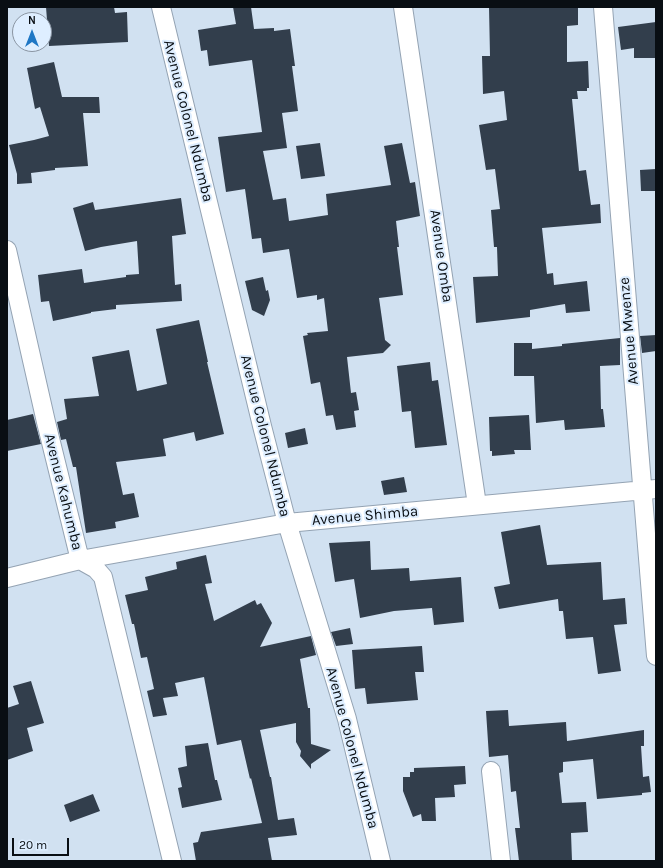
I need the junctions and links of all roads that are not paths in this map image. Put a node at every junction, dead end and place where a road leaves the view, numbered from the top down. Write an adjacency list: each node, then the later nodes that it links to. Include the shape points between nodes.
1 (161, 7): 7 (street, Avenue Colonel Ndumba)
2 (403, 7): 6 (street, Avenue Omba)
3 (603, 7): 5 (street, Avenue Mwenze)
4 (7, 250): 8 (street, Avenue Kahumba)
5 (649, 490): 6 (street, Avenue Shimba); 10 (street, Avenue Mwenze)
6 (478, 506): 7 (street, Avenue Shimba)
7 (287, 523): 8 (street, Avenue Shimba); 13 (street, Avenue Colonel Ndumba, via 347,719)
8 (80, 560): 9 (street, Avenue Shimba); 12 (street, Avenue Kahumba, via 103,576)
9 (7, 578)
10 (656, 656)
11 (491, 771): 14 (street)
12 (172, 861)
13 (381, 861)
14 (501, 861)

